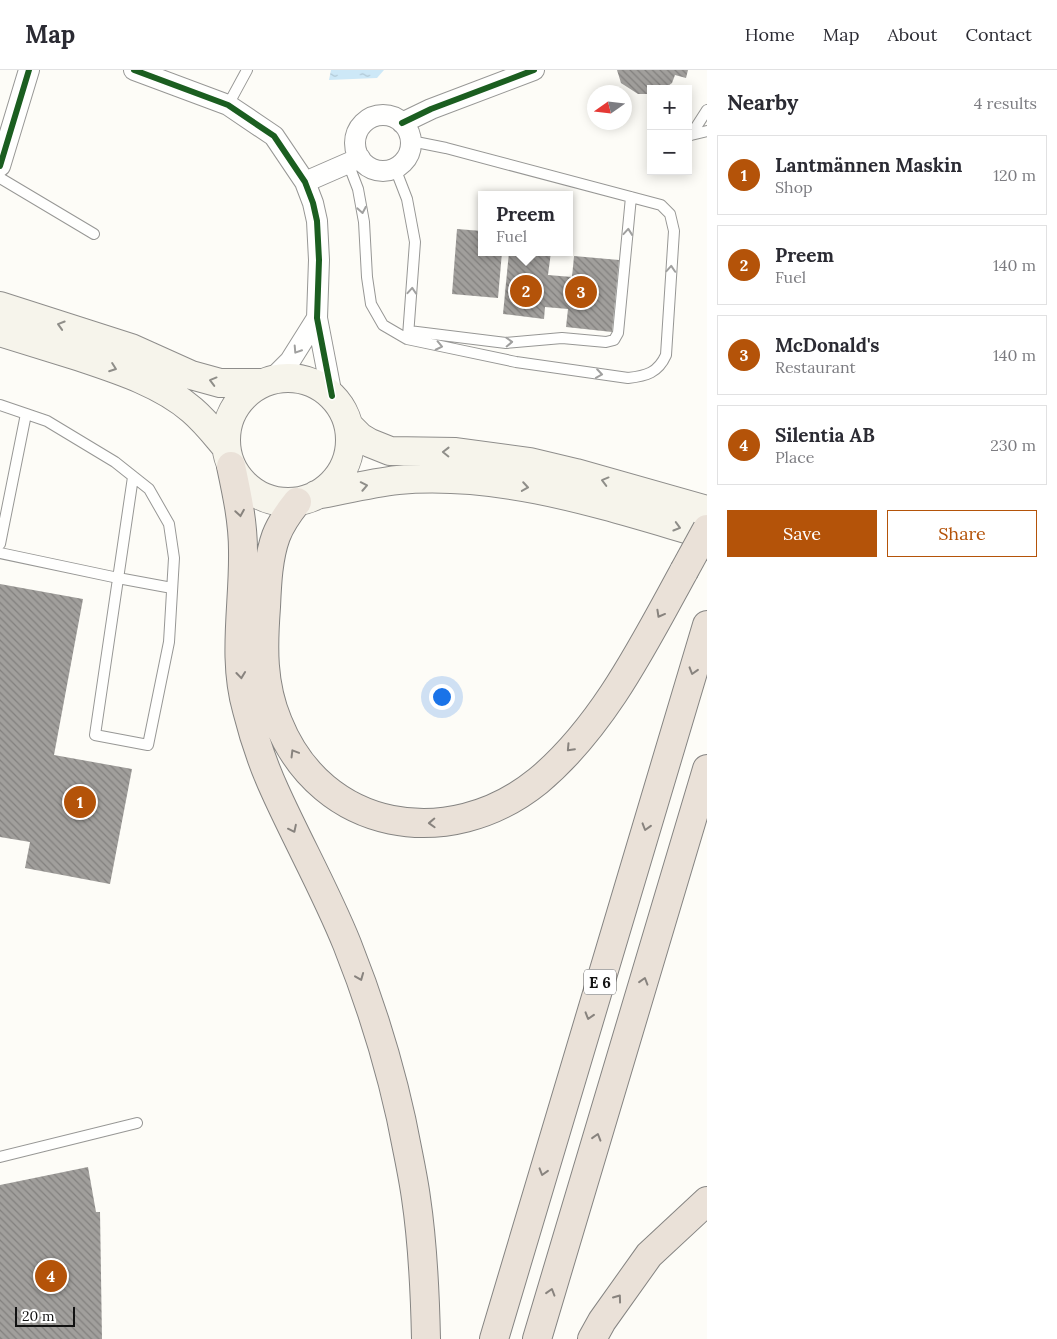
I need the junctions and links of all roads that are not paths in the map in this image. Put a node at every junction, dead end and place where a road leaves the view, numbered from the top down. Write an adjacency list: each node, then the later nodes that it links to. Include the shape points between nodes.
1 (29, 70): 11 (street)
2 (134, 70): 5 (street)
3 (246, 70): 5 (lane)
4 (534, 70): 7 (street)
5 (228, 105): 14 (street, via 274,136)
6 (707, 110): 8 (lane, via 691,135)
7 (402, 122): 9 (street); 10 (street, via 382,115 363,124 357,133 355,144 358,154)
8 (707, 131)
9 (410, 141): 12 (street, via 404,162); 15 (lane)
10 (354, 161): 12 (street, via 384,171); 14 (street); 20 (lane, one-way to 20, via 364,222 371,304 383,325)
11 (0, 166)
12 (395, 168): 20 (lane, one-way to 12, via 415,242 406,199)
13 (0, 178): 16 (lane)
14 (305, 182): 18 (street, via 318,221)
15 (631, 197): 20 (lane, one-way to 15, via 506,343 562,338 614,340 618,333); 20 (lane, one-way to 15, via 516,362 628,378 643,377 654,371 666,355 674,230 670,214 661,205)
16 (94, 234)
17 (0, 306): 21 (main road, one-way to 17, via 220,383 191,375 131,348)
18 (317, 318): 21 (street, one-way to 21, via 290,360); 22 (street)
19 (0, 332): 26 (main road, one-way to 26, via 109,366 165,392 191,409 210,428)
20 (408, 335)
21 (267, 381): 22 (main road, via 294,377 324,389); 26 (main road, via 240,398 233,409 227,428)
22 (332, 396): 25 (main road)
23 (0, 405): 24 (lane)
24 (26, 414): 27 (lane, via 47,421 115,462); 30 (lane)
25 (348, 426): 28 (main road, via 350,449 341,472 326,489); 29 (main road, one-way to 25, via 530,462 456,452 390,451 370,444)
26 (228, 456): 28 (main road, via 242,482 258,495 277,501); 42 (highway, one-way to 42, via 242,527 240,658 246,706 262,760 346,941 382,1043 416,1196 426,1301)
27 (133, 477): 35 (lane); 36 (lane, via 149,489 169,524 174,558)
28 (307, 498): 31 (highway, one-way to 28, bridge, via 633,663 601,711 538,781 498,807 477,815 434,824 412,823 368,813 329,792 298,761 286,741 270,700 263,652 271,557 282,524); 32 (main road, one-way to 32, via 398,480 497,482 585,500)
29 (707, 510)
30 (3, 514): 33 (lane)
31 (707, 529)
32 (707, 535)
33 (0, 544)
34 (0, 553): 35 (lane)
35 (118, 578): 36 (lane); 36 (lane, via 95,735 148,745 168,642)
36 (172, 588)
37 (707, 625): 43 (highway, E 6, one-way to 43)
38 (707, 769): 44 (highway, E 6, one-way to 38)
39 (137, 1123): 40 (lane)
40 (0, 1156)
41 (707, 1201): 45 (highway, one-way to 41, via 649,1255)
42 (426, 1339)
43 (494, 1339)
44 (537, 1339)
45 (592, 1339)

